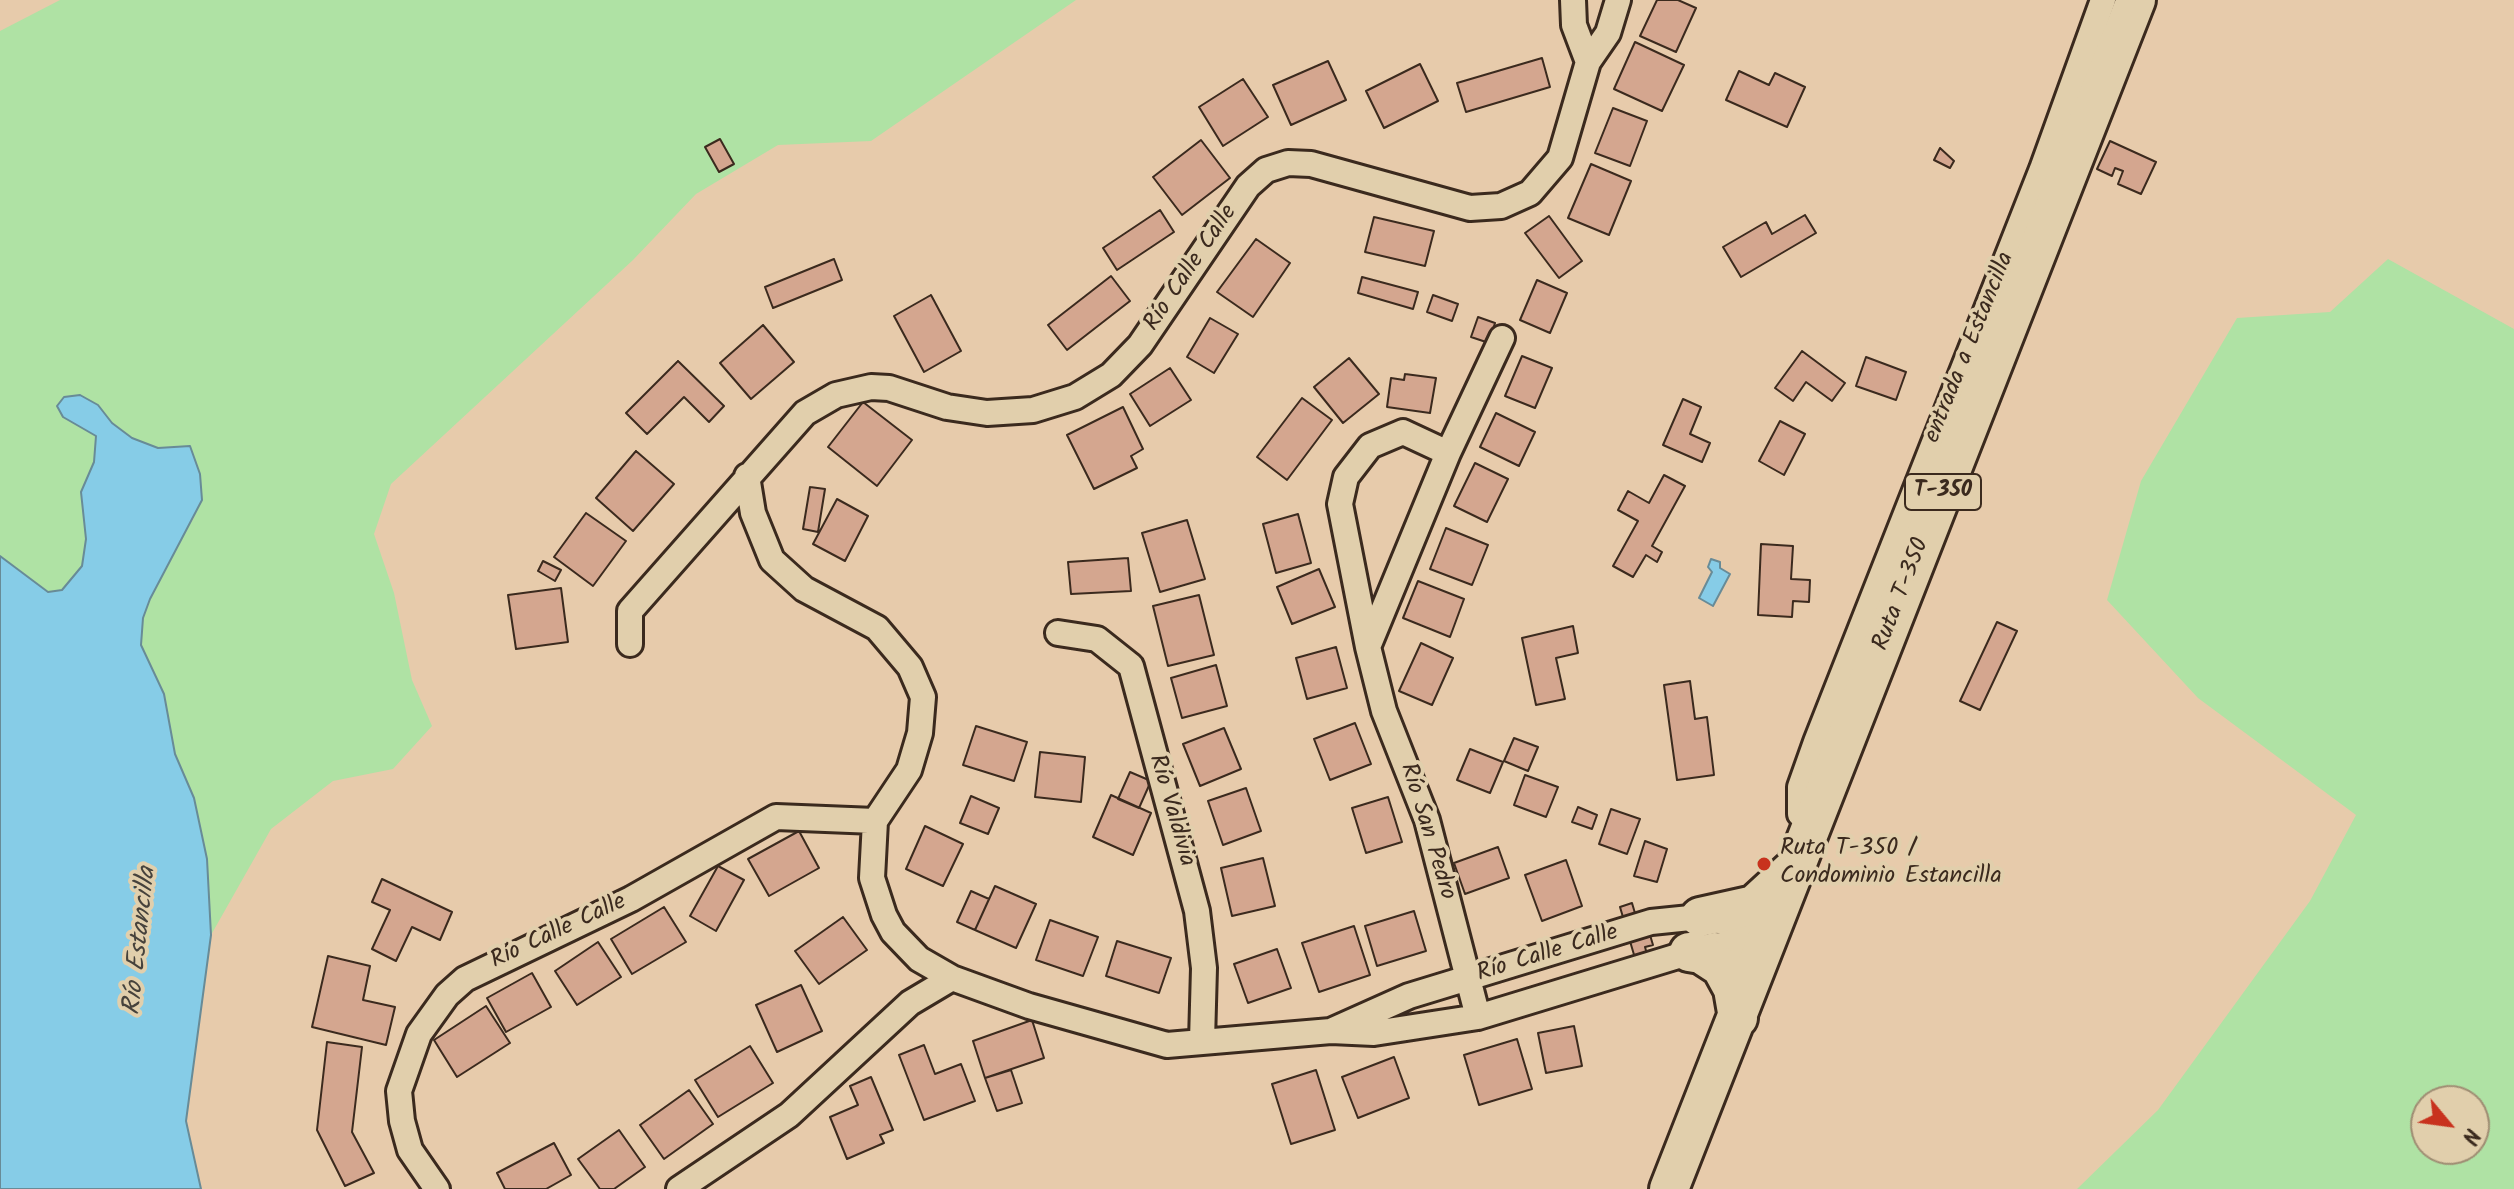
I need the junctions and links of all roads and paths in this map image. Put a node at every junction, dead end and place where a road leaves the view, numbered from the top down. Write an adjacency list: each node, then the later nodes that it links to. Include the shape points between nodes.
1 (1573, 0): 4 (street, via 1574,25)
2 (1618, 0): 4 (street, Río Calle Calle, via 1608,33)
3 (2117, 8): 12 (main road, Ruta T-350 / T-350)
4 (1588, 62): 7 (street, Río Calle Calle, via 1560,158 1542,183 1516,201 1470,208 1311,164 1278,165 1248,186 1140,345 1094,387 1056,404 1010,414 947,407 889,388 853,390 805,413)
5 (1502, 338): 6 (street)
6 (1448, 453): 10 (street); 10 (street, Río San Pedro, via 1403,432 1370,446 1346,477 1340,504)
7 (747, 476): 9 (street, Río Calle Calle, via 630,611); 11 (street, via 753,513 772,560 804,589 877,628 901,653 917,681 923,706 916,750 900,788)
8 (1058, 633): 20 (street, Río Valdivia, via 1097,639 1131,666 1197,911 1204,968)
9 (630, 644)
10 (1368, 647): 16 (street, Río San Pedro, via 1384,711 1427,820)
11 (875, 821): 15 (street, Río Calle Calle, via 870,859 884,915 912,953); 21 (street, Río Calle Calle, via 776,817 631,899 465,979 419,1034 399,1091 410,1150)
12 (1799, 863): 13 (main road, via 1754,905); 14 (main road, Ruta T-350 / T-350)
13 (1694, 934): 14 (street, Río Calle Calle); 14 (street, Río Calle Calle, via 1727,946); 16 (street, Río Calle Calle, via 1651,922); 17 (street, Río Calle Calle); 18 (main road, via 1701,954 1721,967 1733,989)
14 (1767, 945): 18 (main road, Ruta T-350 / T-350)
15 (952, 978): 20 (street, Río Calle Calle, via 1167,1045); 22 (street, via 910,1003 789,1115)
16 (1468, 980): 17 (street, Río San Pedro); 19 (street, Río Calle Calle, via 1409,996)
17 (1478, 1017): 19 (street, Río Calle Calle, via 1374,1033)
18 (1738, 1018): 23 (main road, Ruta T-350 / T-350)
19 (1331, 1031): 20 (street, Río Calle Calle)
20 (1202, 1041)
21 (437, 1189)
22 (679, 1189)
23 (1669, 1189)

